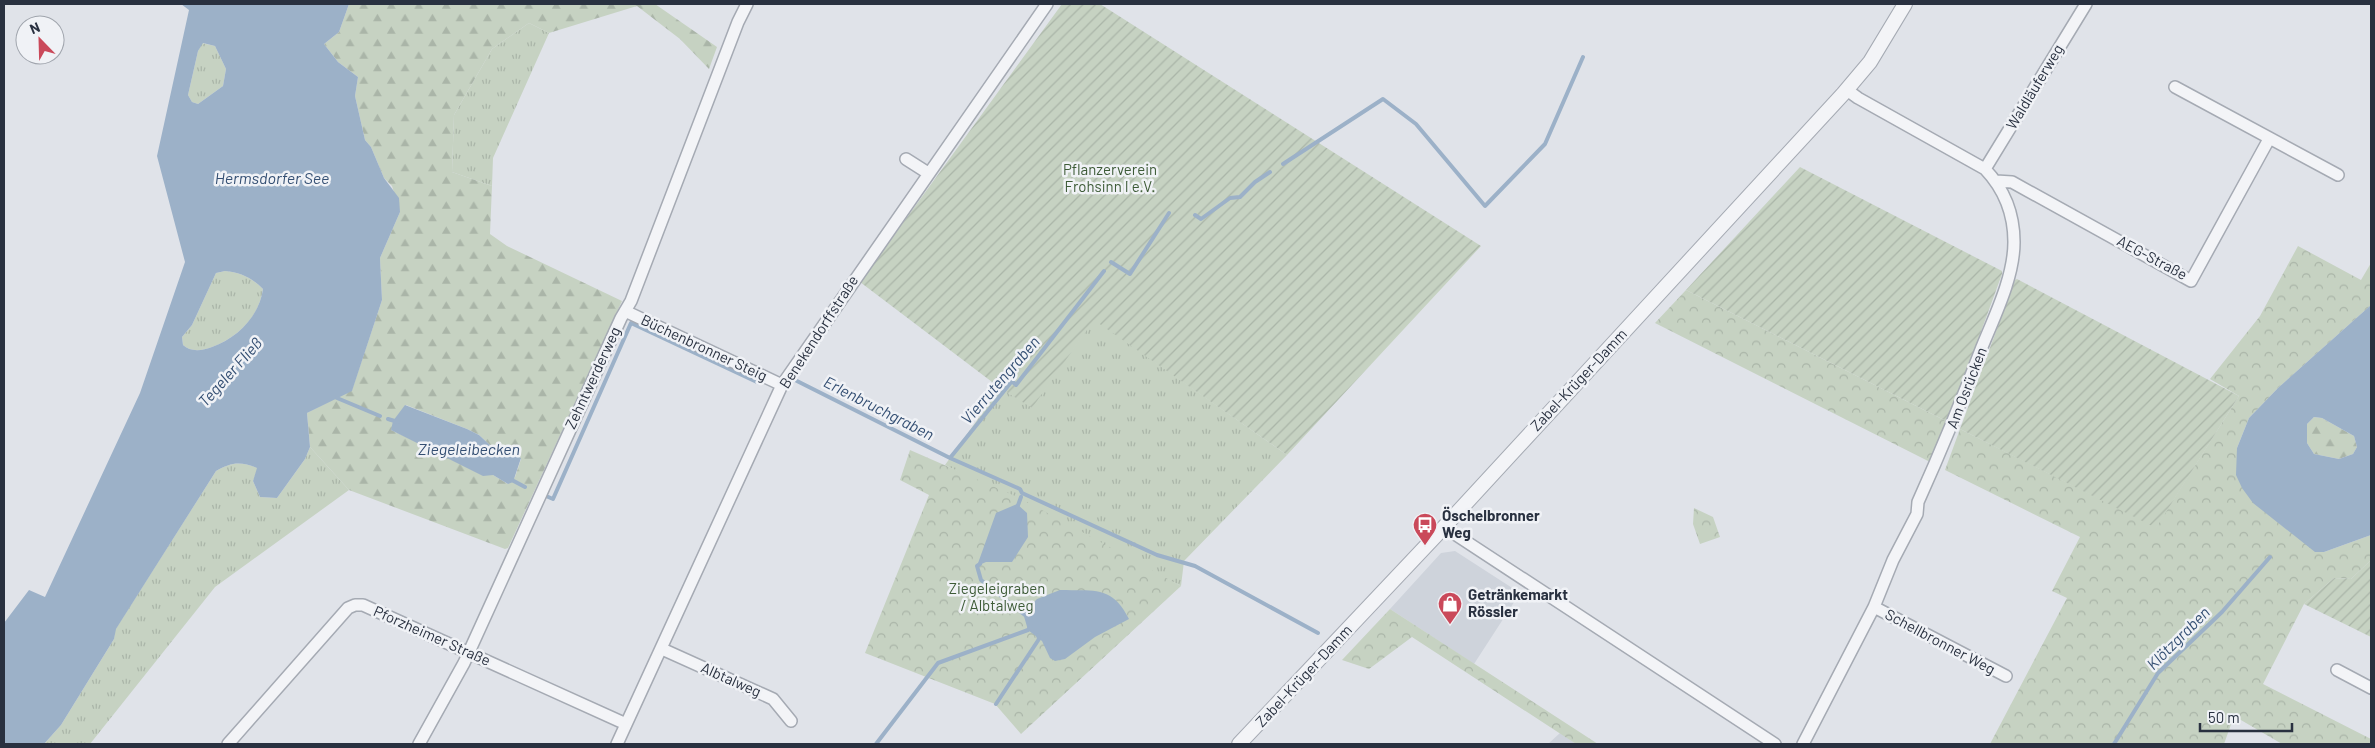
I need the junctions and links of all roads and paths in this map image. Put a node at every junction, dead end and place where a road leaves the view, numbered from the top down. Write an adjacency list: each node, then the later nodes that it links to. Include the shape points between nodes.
1 (747, 4): 13 (street, Zehntwerderweg)
2 (1046, 4): 10 (street, Benekendorffstraße)
3 (1905, 4): 6 (street, Zabel-Krüger-Damm, via 1870,62)
4 (2086, 4): 9 (street, Waldläuferweg)
5 (2175, 87): 7 (street)
6 (1847, 90): 9 (street, Am Osrücken); 15 (street, Zabel-Krüger-Damm)
7 (2269, 138): 11 (street); 12 (street, AEG-Straße, via 2191,281 2012,182)
8 (906, 159): 10 (street)
9 (1985, 170): 12 (street, Am Osrücken)
10 (928, 173): 14 (street, Benekendorffstraße)
11 (2338, 175)
12 (1996, 181): 16 (street, Am Osrücken, via 2008,204 2012,221 2012,263 1953,424 1918,502 1917,514)
13 (625, 311): 14 (street, Büchenbronner Steig); 18 (street, Zehntwerderweg)
14 (782, 385): 17 (street, Benekendorffstraße)
15 (1444, 527): 27 (street, Zabel-Krüger-Damm); 28 (street)
16 (1874, 607): 20 (street, Schellbronner Weg); 29 (street, Am Osrücken)
17 (662, 649): 22 (street, Albtalweg, via 773,698); 23 (street, Benekendorffstraße)
18 (469, 652): 23 (street, Pforzheimer Straße); 24 (street, Pforzheimer Straße, via 363,605 355,605 348,608); 25 (street, Zehntwerderweg)
19 (2336, 670): 21 (street)
20 (2006, 676)
21 (2371, 688)
22 (792, 721)
23 (626, 724): 26 (street, Benekendorffstraße)
24 (228, 744)
25 (419, 744)
26 (617, 744)
27 (1239, 744)
28 (1775, 744)
29 (1803, 744)

